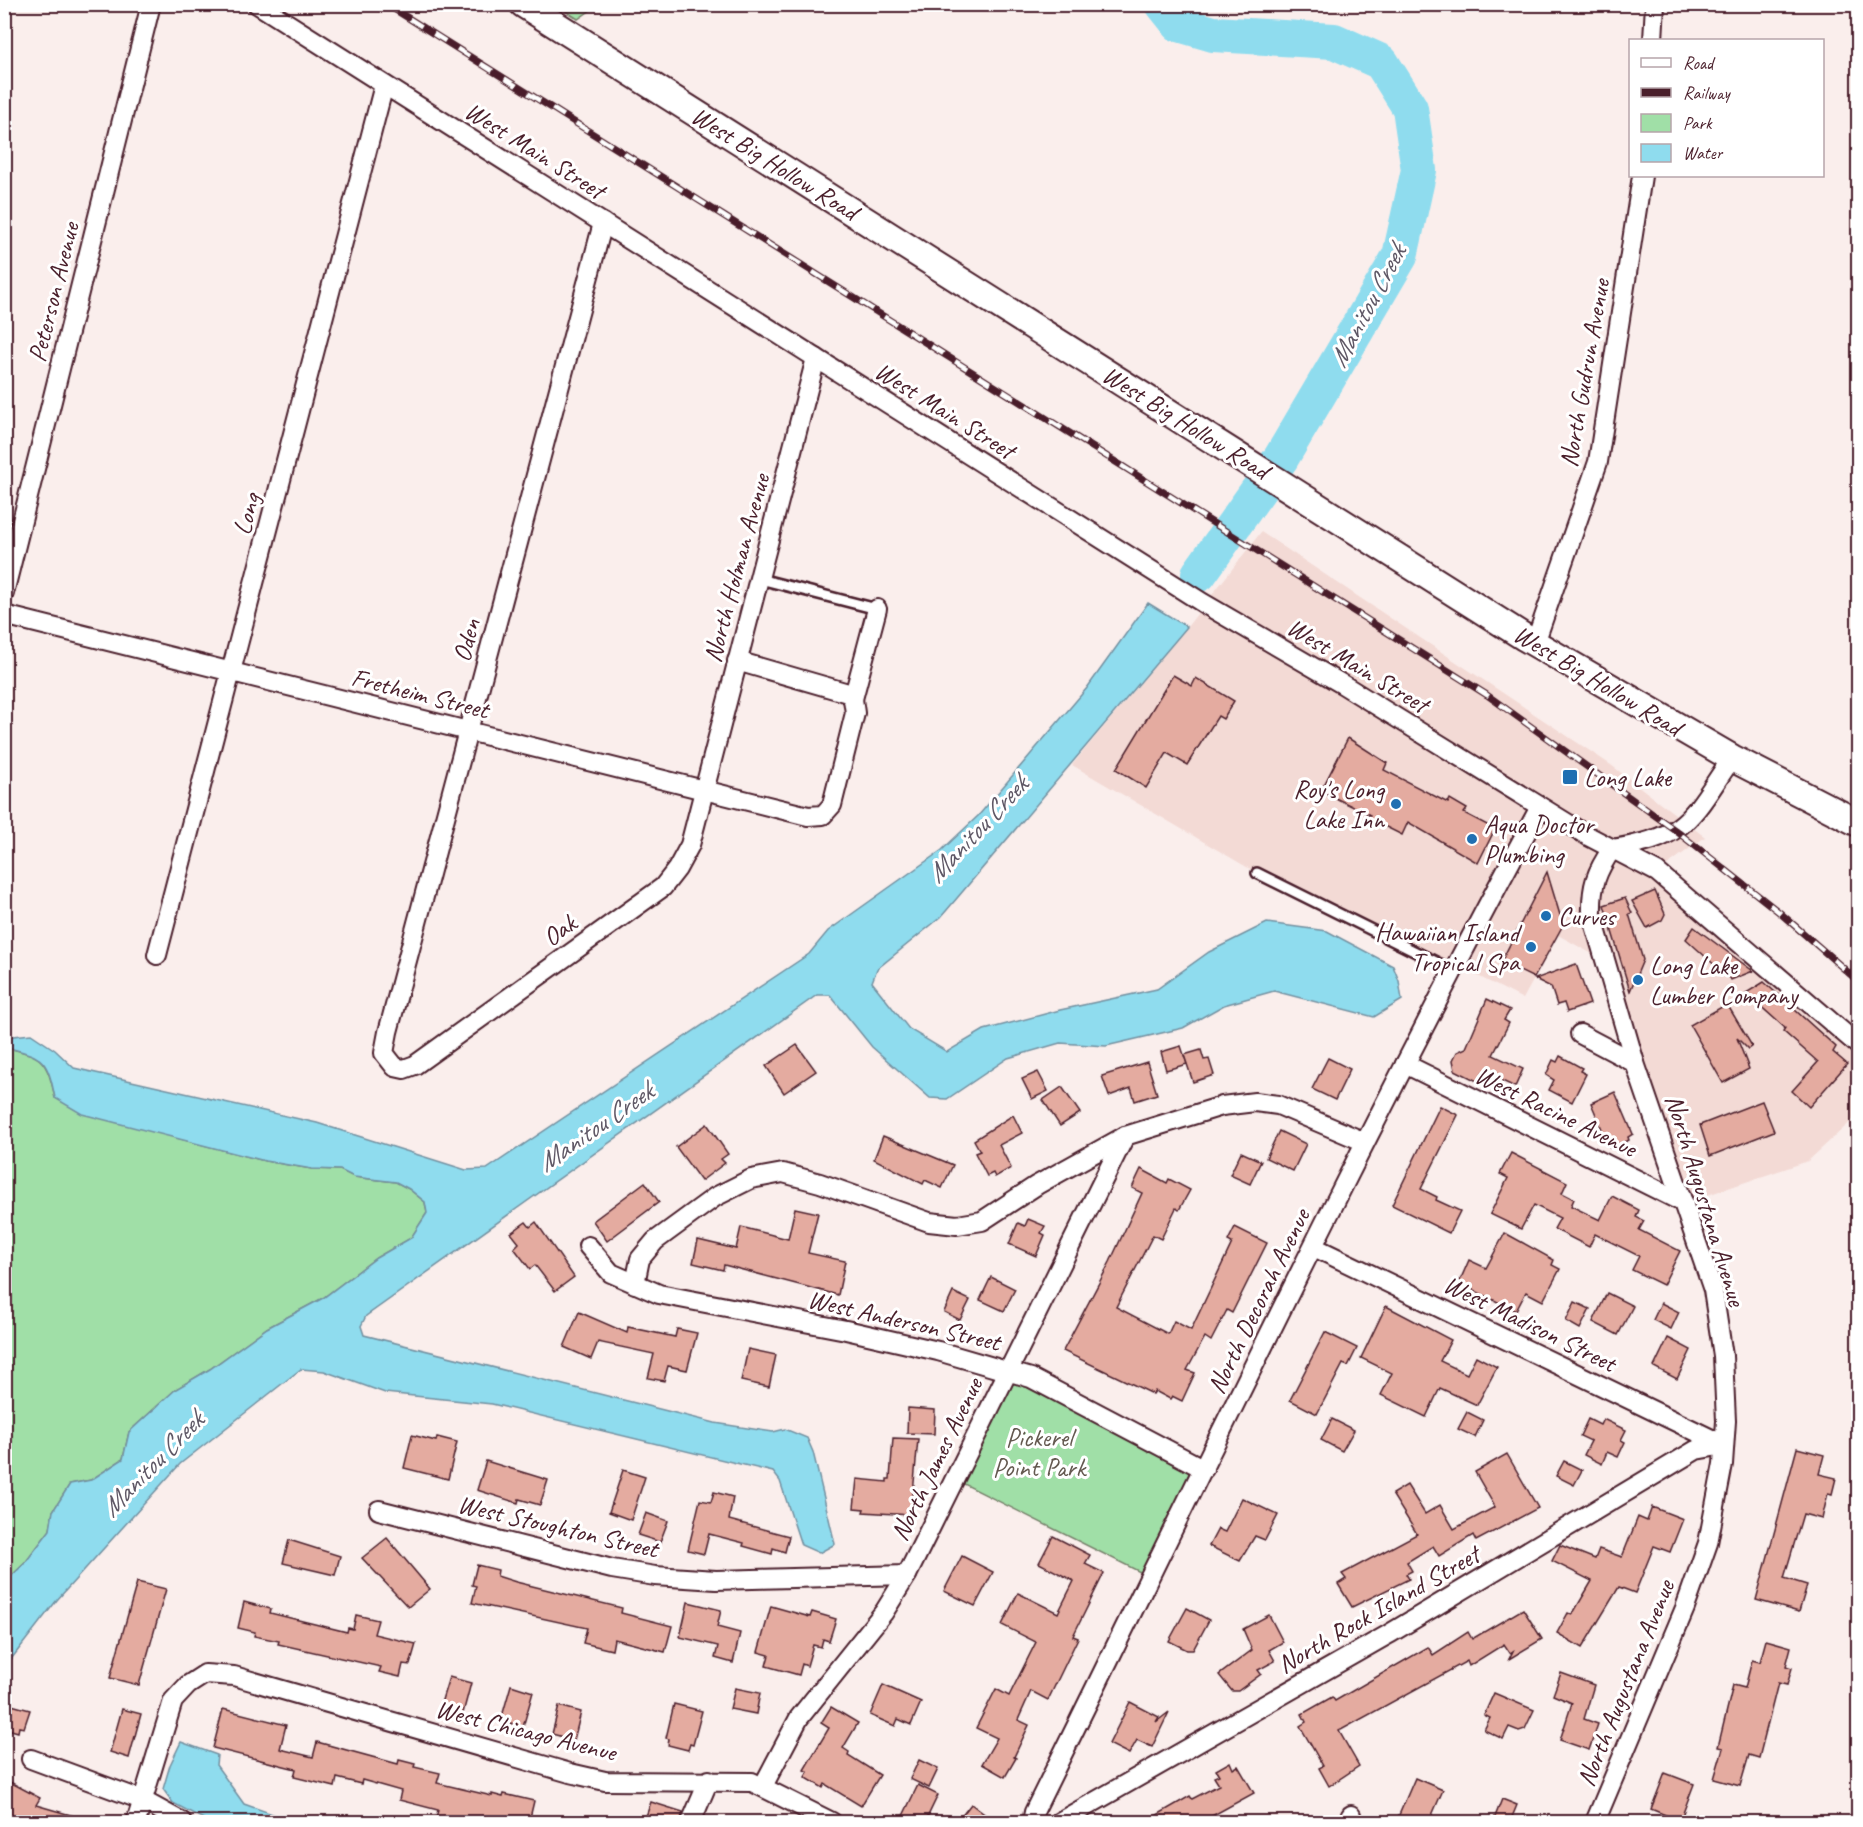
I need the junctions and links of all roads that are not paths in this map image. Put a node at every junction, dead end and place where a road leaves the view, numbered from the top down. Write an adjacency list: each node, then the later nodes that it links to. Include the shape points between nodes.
1 (151, 4): 11 (street, Peterson Avenue)
2 (257, 4): 6 (street, West Main Street)
3 (523, 4): 14 (main road, West Big Hollow Road)
4 (1655, 4): 5 (street)
5 (1653, 39)
6 (384, 85): 8 (street, West Main Street); 16 (street, Long)
7 (1642, 177): 14 (street, North Gudrun Avenue, via 1598,462)
8 (603, 223): 9 (street, West Main Street); 18 (street, Oden)
9 (816, 358): 10 (street, North Holman Avenue); 21 (street, West Main Street, via 1194,597)
10 (760, 579): 12 (lane); 15 (street, North Holman Avenue)
11 (4, 593)
12 (877, 609): 17 (street)
13 (4, 615): 16 (street, Fretheim Street)
14 (1535, 643): 19 (main road, West Big Hollow Road)
15 (737, 661): 17 (street, via 848,693); 20 (street, North Holman Avenue)
16 (231, 672): 18 (street, Fretheim Street); 25 (street, Long)
17 (853, 699): 20 (street, Fretheim Street, via 855,712 832,805 823,815 808,816)
18 (468, 731): 20 (street, Fretheim Street); 31 (street, Oden, via 388,1032 384,1053)
19 (1732, 758): 22 (main road, West Big Hollow Road); 23 (street, via 1689,820 1665,838)
20 (704, 790): 31 (street, Oak, via 690,844 663,887 415,1065)
21 (1540, 807): 23 (street, West Main Street); 26 (street, North Decorah Avenue)
22 (1858, 824)
23 (1612, 849): 28 (street, West Main Street, via 1657,872); 29 (street, North Augustana Avenue, via 1598,869 1591,895 1592,915)
24 (1257, 873): 26 (lane)
25 (157, 955)
26 (1452, 970): 30 (street, North Decorah Avenue)
27 (1580, 1034): 29 (street)
28 (1858, 1045)
29 (1635, 1063): 34 (street, North Augustana Avenue)
30 (1405, 1064): 33 (street, North Decorah Avenue); 34 (street, West Racine Avenue)
31 (395, 1067)
32 (1125, 1136): 33 (street, via 1222,1106 1255,1102 1278,1105); 37 (street, via 982,1221 957,1225 929,1222 783,1173 751,1179 715,1197 655,1242 640,1259); 38 (street, North James Avenue)
33 (1365, 1142): 36 (street, North Decorah Avenue)
34 (1684, 1203): 39 (street, North Augustana Avenue, via 1713,1290 1723,1356)
35 (588, 1246): 37 (street, West Anderson Street, via 604,1267)
36 (1314, 1247): 39 (street, West Madison Street); 40 (street, North Decorah Avenue)
37 (635, 1284): 38 (street, West Anderson Street, via 682,1301 846,1330)
38 (1007, 1371): 40 (street, West Anderson Street, via 1031,1378); 42 (street, North James Avenue)
39 (1724, 1445): 52 (street, North Rock Island Street, via 1696,1450 1389,1634); 53 (street, North Augustana Avenue, via 1707,1544)
40 (1204, 1469): 51 (street, North Decorah Avenue)
41 (379, 1510): 42 (street, West Stoughton Street, via 612,1569 655,1576 716,1580)
42 (907, 1575): 45 (street, North James Avenue, via 884,1612 799,1718)
43 (31, 1759): 46 (street)
44 (709, 1780): 45 (street, West Chicago Avenue); 46 (street, West Chicago Avenue, via 605,1780 234,1676 205,1674 173,1701); 49 (street)
45 (763, 1786): 50 (street, West Chicago Avenue)
46 (142, 1800): 47 (street); 48 (street)
47 (136, 1822)
48 (182, 1822)
49 (691, 1822)
50 (832, 1822)
51 (1032, 1822)
52 (1059, 1822)
53 (1595, 1822)

